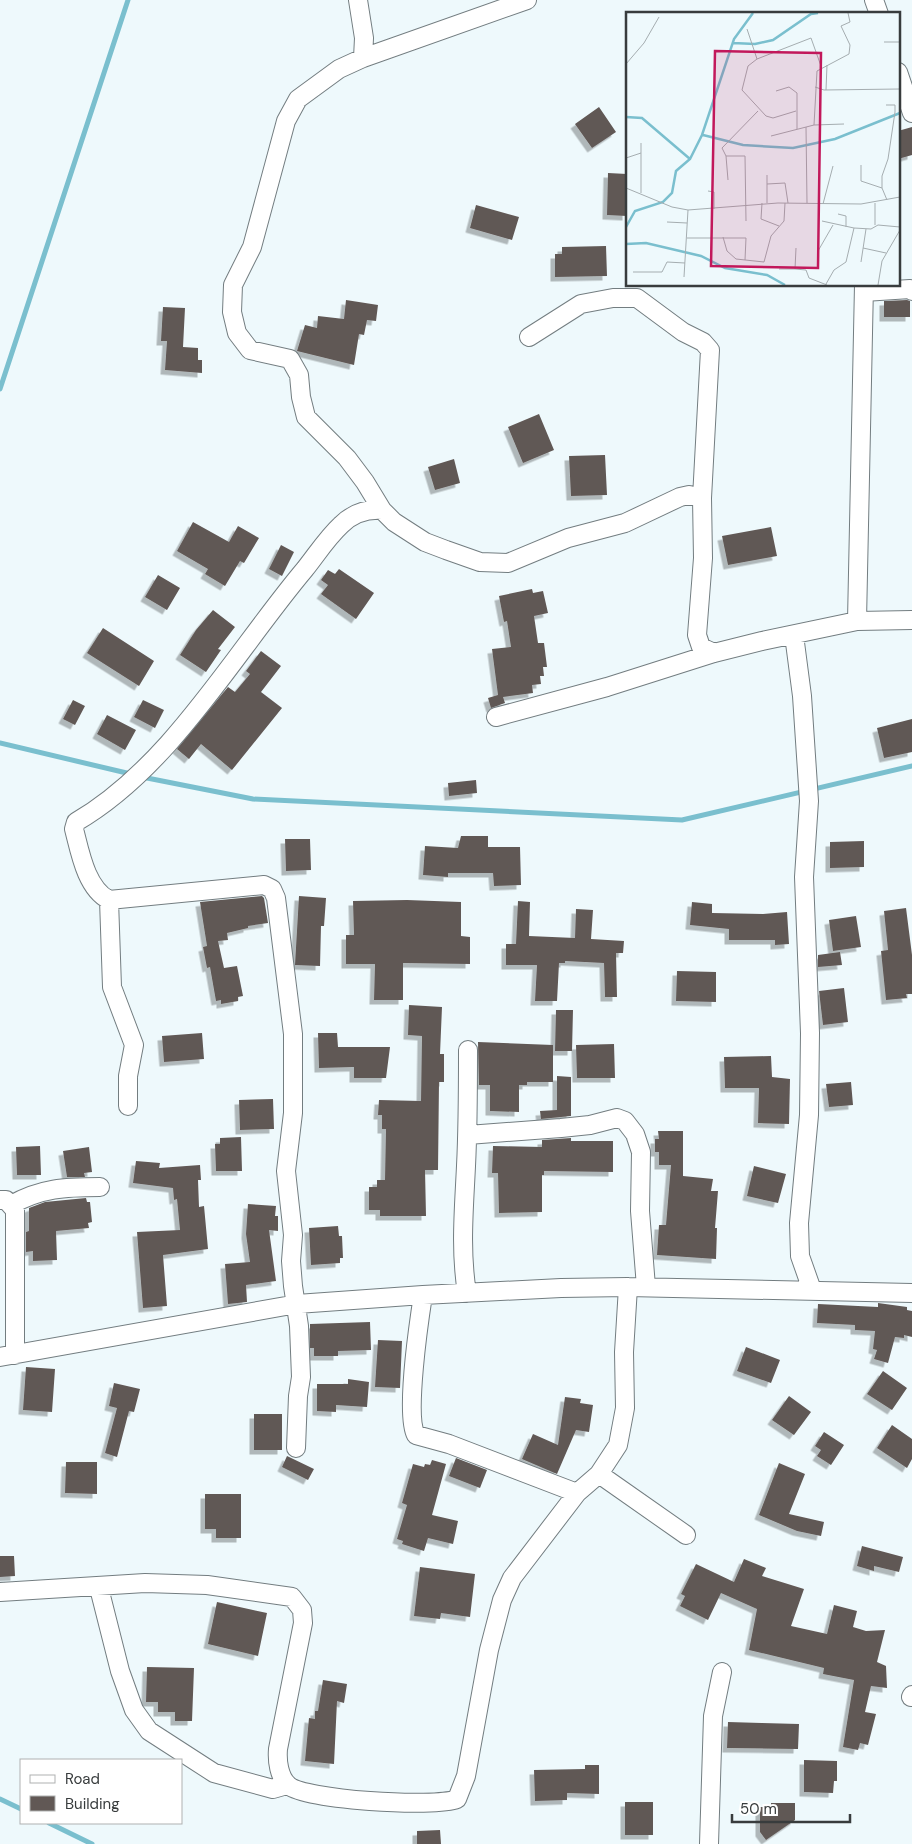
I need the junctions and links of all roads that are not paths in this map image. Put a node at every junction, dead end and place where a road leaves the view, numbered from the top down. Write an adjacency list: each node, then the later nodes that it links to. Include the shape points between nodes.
1 (358, 0): 5 (street, via 364,38)
2 (526, 0): 5 (street)
3 (874, 0): 4 (street)
4 (878, 12)
5 (363, 58): 13 (street, via 339,69 298,99 286,121 252,247 233,285 232,312 237,333 250,350 290,359 299,375 300,397 306,417 347,458)
6 (900, 78): 7 (street)
7 (912, 113): 8 (street)
8 (900, 121)
9 (864, 288): 10 (street); 15 (street)
10 (912, 291)
11 (530, 337): 12 (street, via 581,304 613,298 637,298 683,332 703,342 710,350)
12 (702, 498): 13 (street, via 680,497 625,523 568,538 508,563 493,564 425,542); 17 (street, via 703,558 697,636 701,647)
13 (382, 510): 19 (street, via 367,509 342,524 278,601 180,730 136,776 76,822 74,829 91,881 100,895)
14 (912, 620): 15 (street)
15 (857, 621): 16 (street)
16 (794, 635): 17 (street); 27 (street, via 809,801 804,877 810,1032 808,1114 799,1223 800,1256)
17 (714, 653): 18 (street)
18 (496, 717)
19 (108, 900): 21 (street, via 112,988 134,1045 128,1076); 31 (street, via 264,885 276,898 293,1034 293,1113 286,1171)
20 (468, 1050): 22 (street)
21 (128, 1106)
22 (468, 1135): 26 (street, via 590,1125 617,1118 625,1121 635,1134 641,1152 640,1211); 28 (street, via 462,1230 462,1266)
23 (100, 1187): 24 (street, via 63,1187)
24 (5, 1202): 32 (street, via 15,1210 17,1226)
25 (628, 1287): 26 (street); 28 (street); 34 (street, via 623,1428 618,1444)
26 (646, 1287): 27 (street)
27 (812, 1290): 29 (street)
28 (467, 1293): 30 (street)
29 (912, 1293)
30 (423, 1296): 31 (street); 35 (street, via 416,1340 412,1416 416,1435 449,1444)
31 (297, 1304): 32 (street); 33 (street, via 300,1377)
32 (8, 1356)
33 (296, 1448)
34 (598, 1474): 35 (street); 36 (street)
35 (577, 1494): 40 (street, via 523,1562 502,1600 489,1650 466,1776 457,1799 434,1804 373,1801 300,1792)
36 (686, 1535)
37 (98, 1588): 38 (street); 40 (street, via 120,1671 134,1710 149,1731 214,1773 272,1789); 40 (street, via 144,1584 207,1585 283,1594 298,1603 303,1623 278,1755 278,1766)
38 (0, 1592)
39 (722, 1672): 41 (street, via 714,1716)
40 (287, 1785)
41 (709, 1844)

